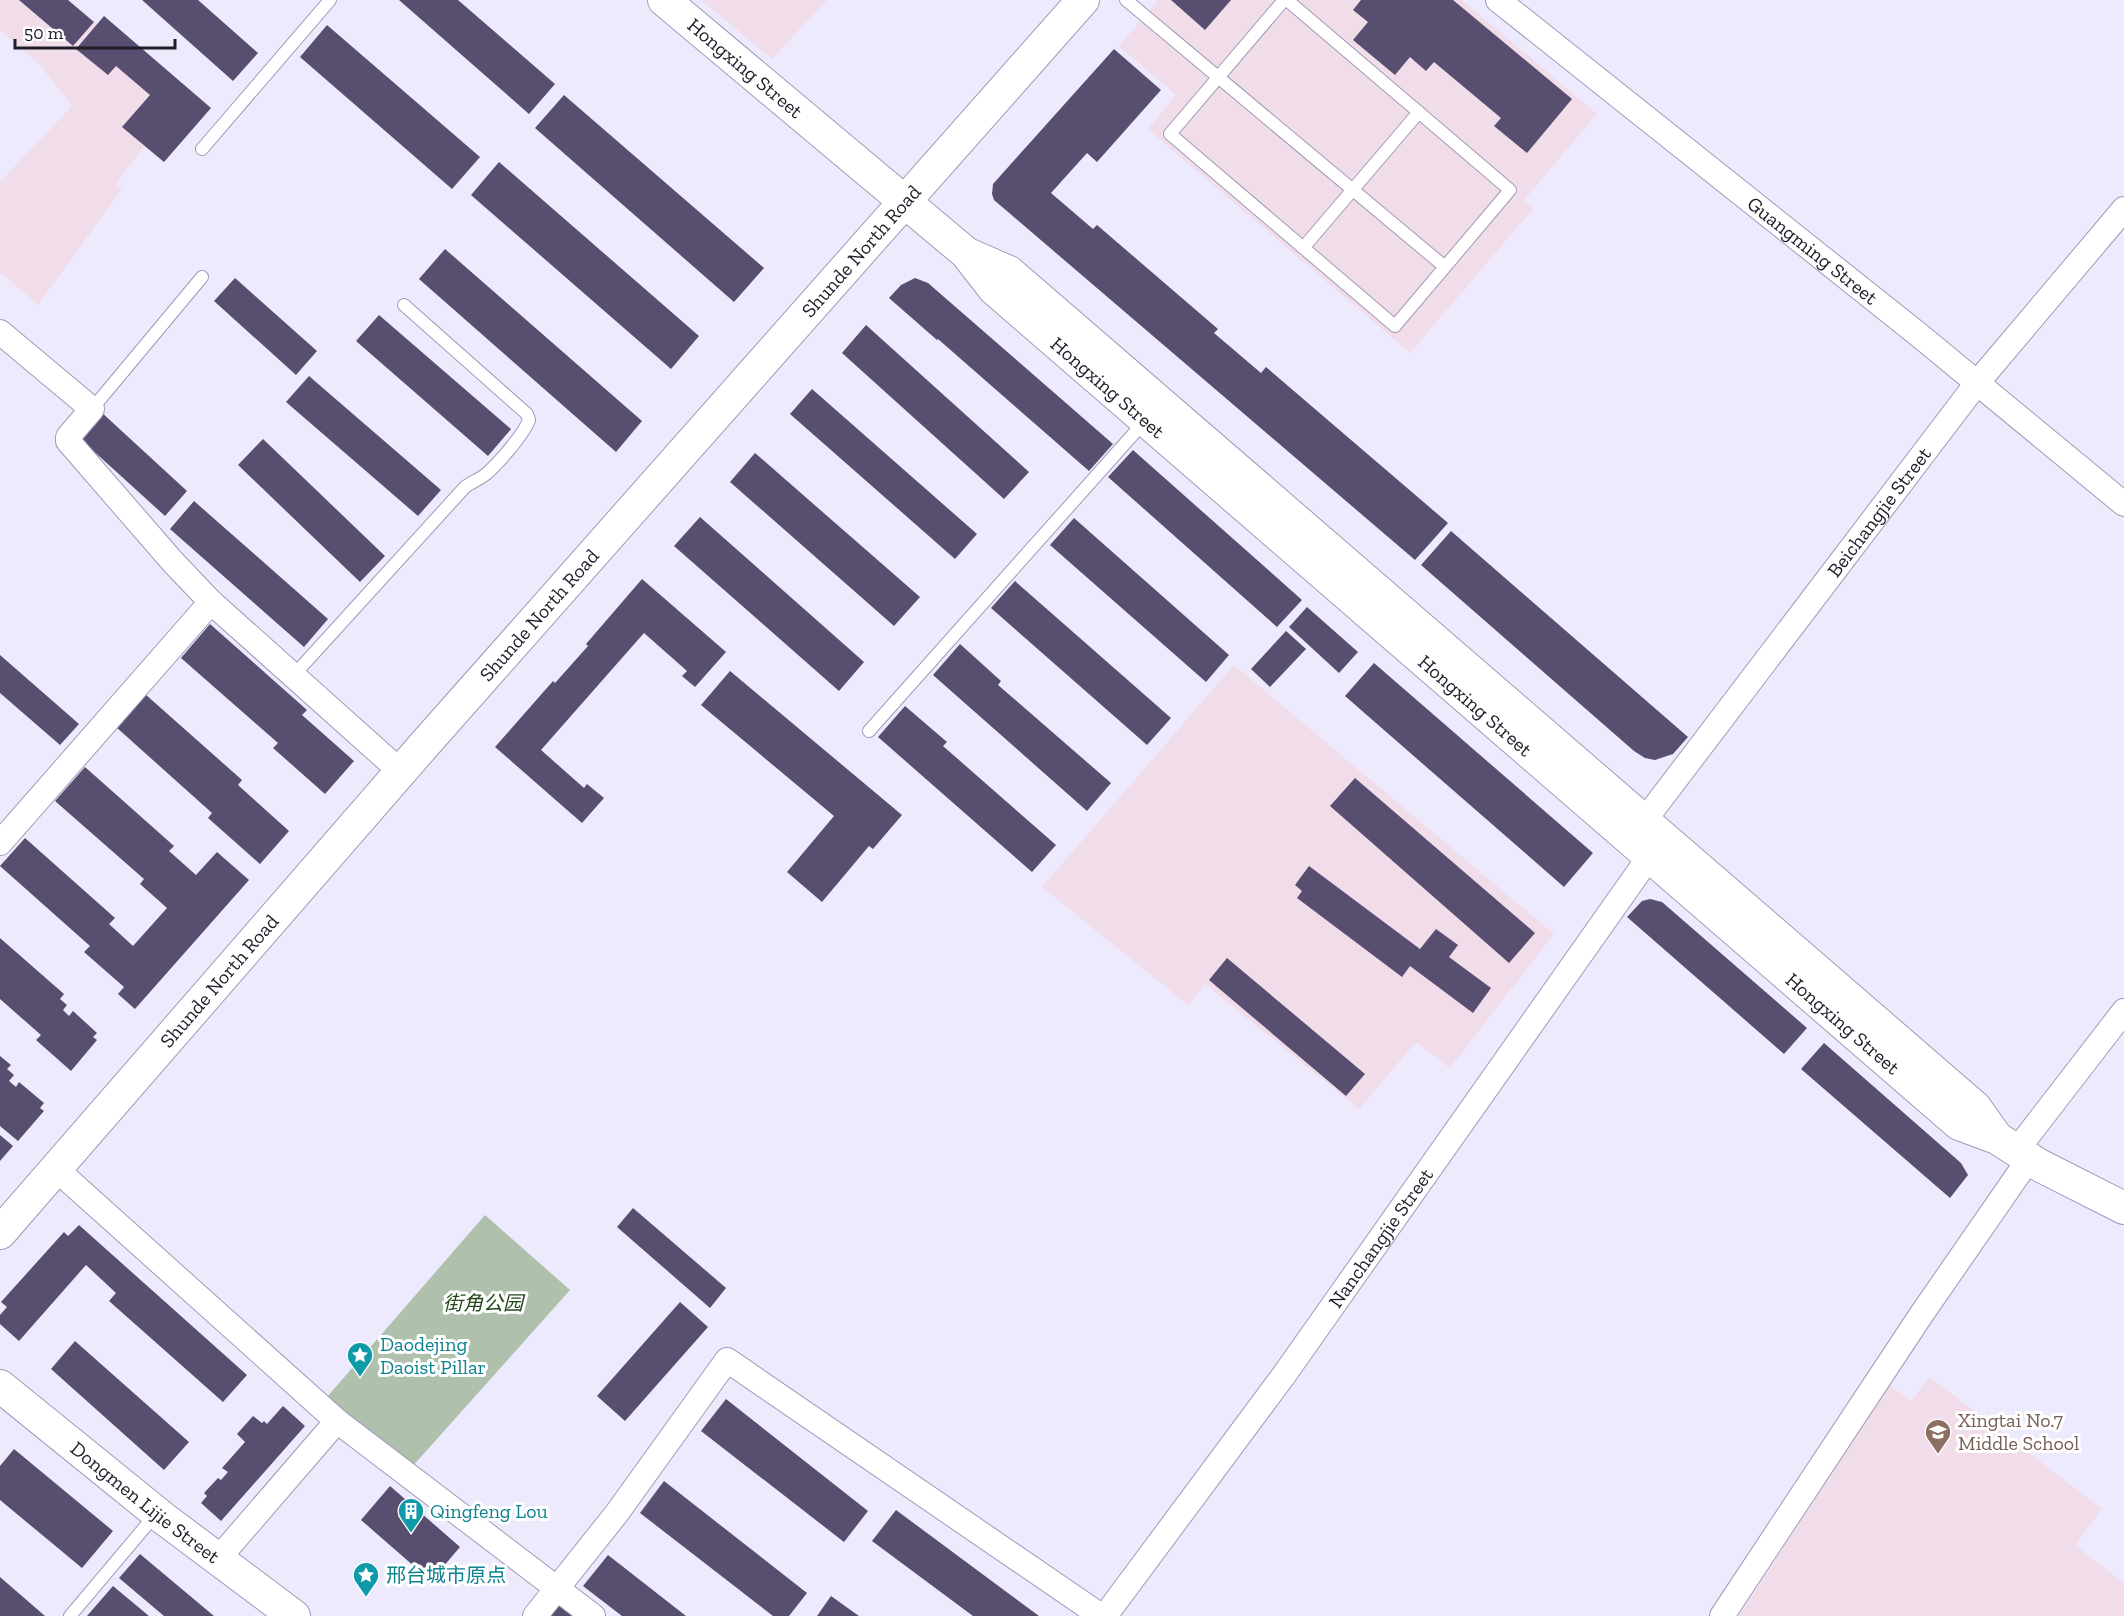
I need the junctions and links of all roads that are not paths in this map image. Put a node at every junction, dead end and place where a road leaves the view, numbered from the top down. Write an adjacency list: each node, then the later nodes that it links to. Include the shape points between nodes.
1 (330, 0): 9 (lane)
2 (664, 0): 11 (street, Hongxing Street)
3 (1083, 0): 11 (street, Shunde North Road)
4 (1126, 0): 7 (lane)
5 (1286, 0): 7 (lane); 8 (lane)
6 (1498, 0): 19 (street, Guangming Street)
7 (1218, 78): 10 (lane); 13 (lane, via 1170,134)
8 (1419, 112): 10 (lane); 15 (lane, via 1510,190)
9 (202, 149)
10 (1353, 190): 13 (lane); 15 (lane)
11 (904, 202): 14 (street, Hongxing Street); 26 (street, Shunde North Road)
12 (2124, 209): 19 (street, Beichangjie Street)
13 (1303, 248): 15 (lane, via 1395,326)
14 (966, 253): 21 (street, Hongxing Street, via 994,289); 27 (street, Hongxing Street, via 1009,272)
15 (1445, 267)
16 (202, 277): 20 (lane)
17 (404, 305): 24 (lane, via 527,414 529,420 523,433 485,475 465,487)
18 (0, 333): 20 (street)
19 (1977, 382): 22 (street, Guangming Street); 27 (street, Beichangjie Street)
20 (92, 409): 23 (street, via 68,441)
21 (1146, 421): 25 (lane); 29 (street, Hongxing Street)
22 (2124, 504)
23 (211, 602): 24 (street); 28 (street)
24 (294, 675): 26 (street)
25 (869, 731)
26 (401, 772): 32 (street, Shunde North Road)
27 (1644, 821): 31 (street, Hongxing Street, via 1975,1107)
28 (0, 843)
29 (1650, 856): 31 (street, Hongxing Street, via 1959,1125); 44 (street, Nanchangjie Street, via 1284,1375)
30 (2124, 1011): 31 (street)
31 (2014, 1150): 33 (street, Hongxing Street, via 2070,1183); 45 (street, via 1914,1324)
32 (56, 1169): 34 (street, Shunde North Road); 36 (street)
33 (2124, 1208)
34 (0, 1233)
35 (0, 1386): 37 (street, Dongmen Lijie Street)
36 (337, 1420): 38 (street); 39 (street)
37 (157, 1513): 38 (street, Dongmen Lijie Street); 40 (lane)
38 (218, 1559): 41 (street, Dongmen Lijie Street)
39 (556, 1589): 42 (street); 43 (street); 44 (street, via 617,1513 727,1360)
40 (70, 1616)
41 (294, 1616)
42 (535, 1616)
43 (593, 1616)
44 (1103, 1616)
45 (1722, 1616)

